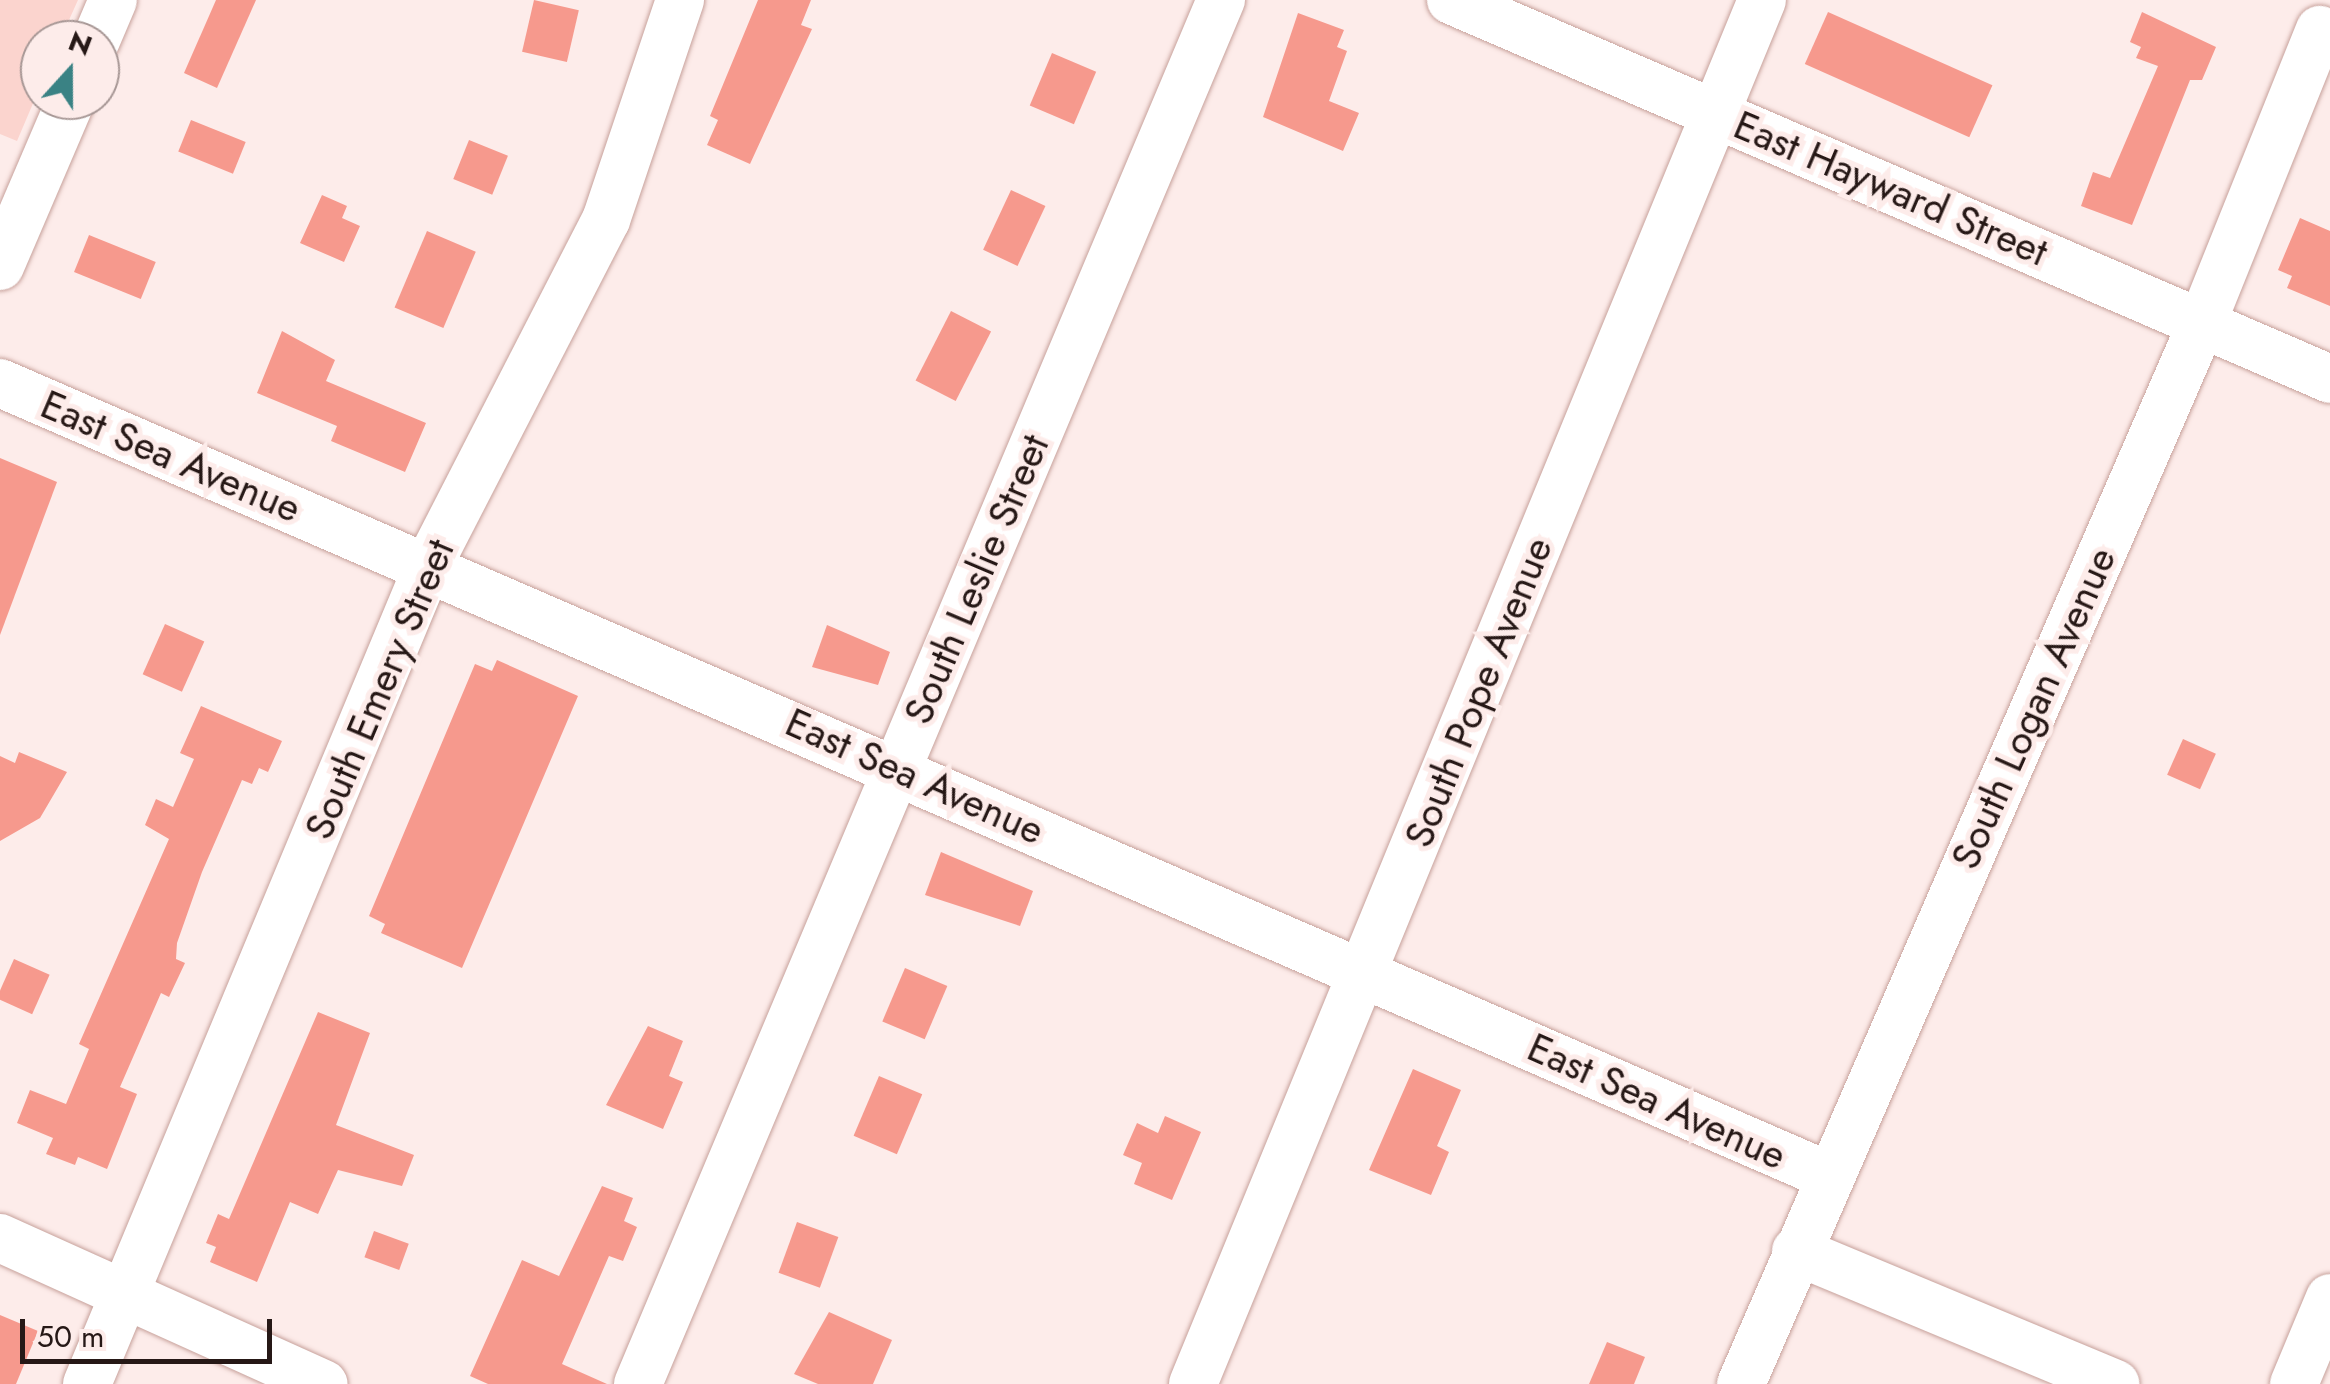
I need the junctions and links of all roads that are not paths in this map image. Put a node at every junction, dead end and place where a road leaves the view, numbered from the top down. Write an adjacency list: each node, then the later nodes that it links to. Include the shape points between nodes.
1 (680, 0): 12 (street, South Emery Street, via 606,220)
2 (1221, 0): 13 (street, South Leslie Street)
3 (1451, 0): 6 (street, East Hayward Street)
4 (1762, 0): 6 (street, South Pope Avenue)
5 (2320, 30): 9 (street, South Logan Avenue)
6 (1717, 112): 9 (street, East Hayward Street); 14 (street, South Pope Avenue)
7 (62, 120): 8 (street)
8 (0, 266)
9 (2202, 323): 10 (street, East Hayward Street); 15 (street, South Logan Avenue)
10 (2330, 379)
11 (0, 383): 12 (street, East Sea Avenue)
12 (428, 566): 13 (street, East Sea Avenue); 18 (street, South Emery Street)
13 (896, 767): 14 (street, East Sea Avenue); 22 (street, South Leslie Street)
14 (1363, 972): 15 (street, East Sea Avenue); 23 (street, South Pope Avenue)
15 (1827, 1175): 17 (street, South Logan Avenue)
16 (0, 1238): 18 (street)
17 (1796, 1250): 24 (street, South Logan Avenue); 25 (street)
18 (124, 1294): 20 (street, South Emery Street); 21 (street)
19 (2330, 1298): 26 (street)
20 (88, 1384)
21 (324, 1384)
22 (638, 1384)
23 (1193, 1384)
24 (1741, 1384)
25 (2115, 1384)
26 (2294, 1384)

